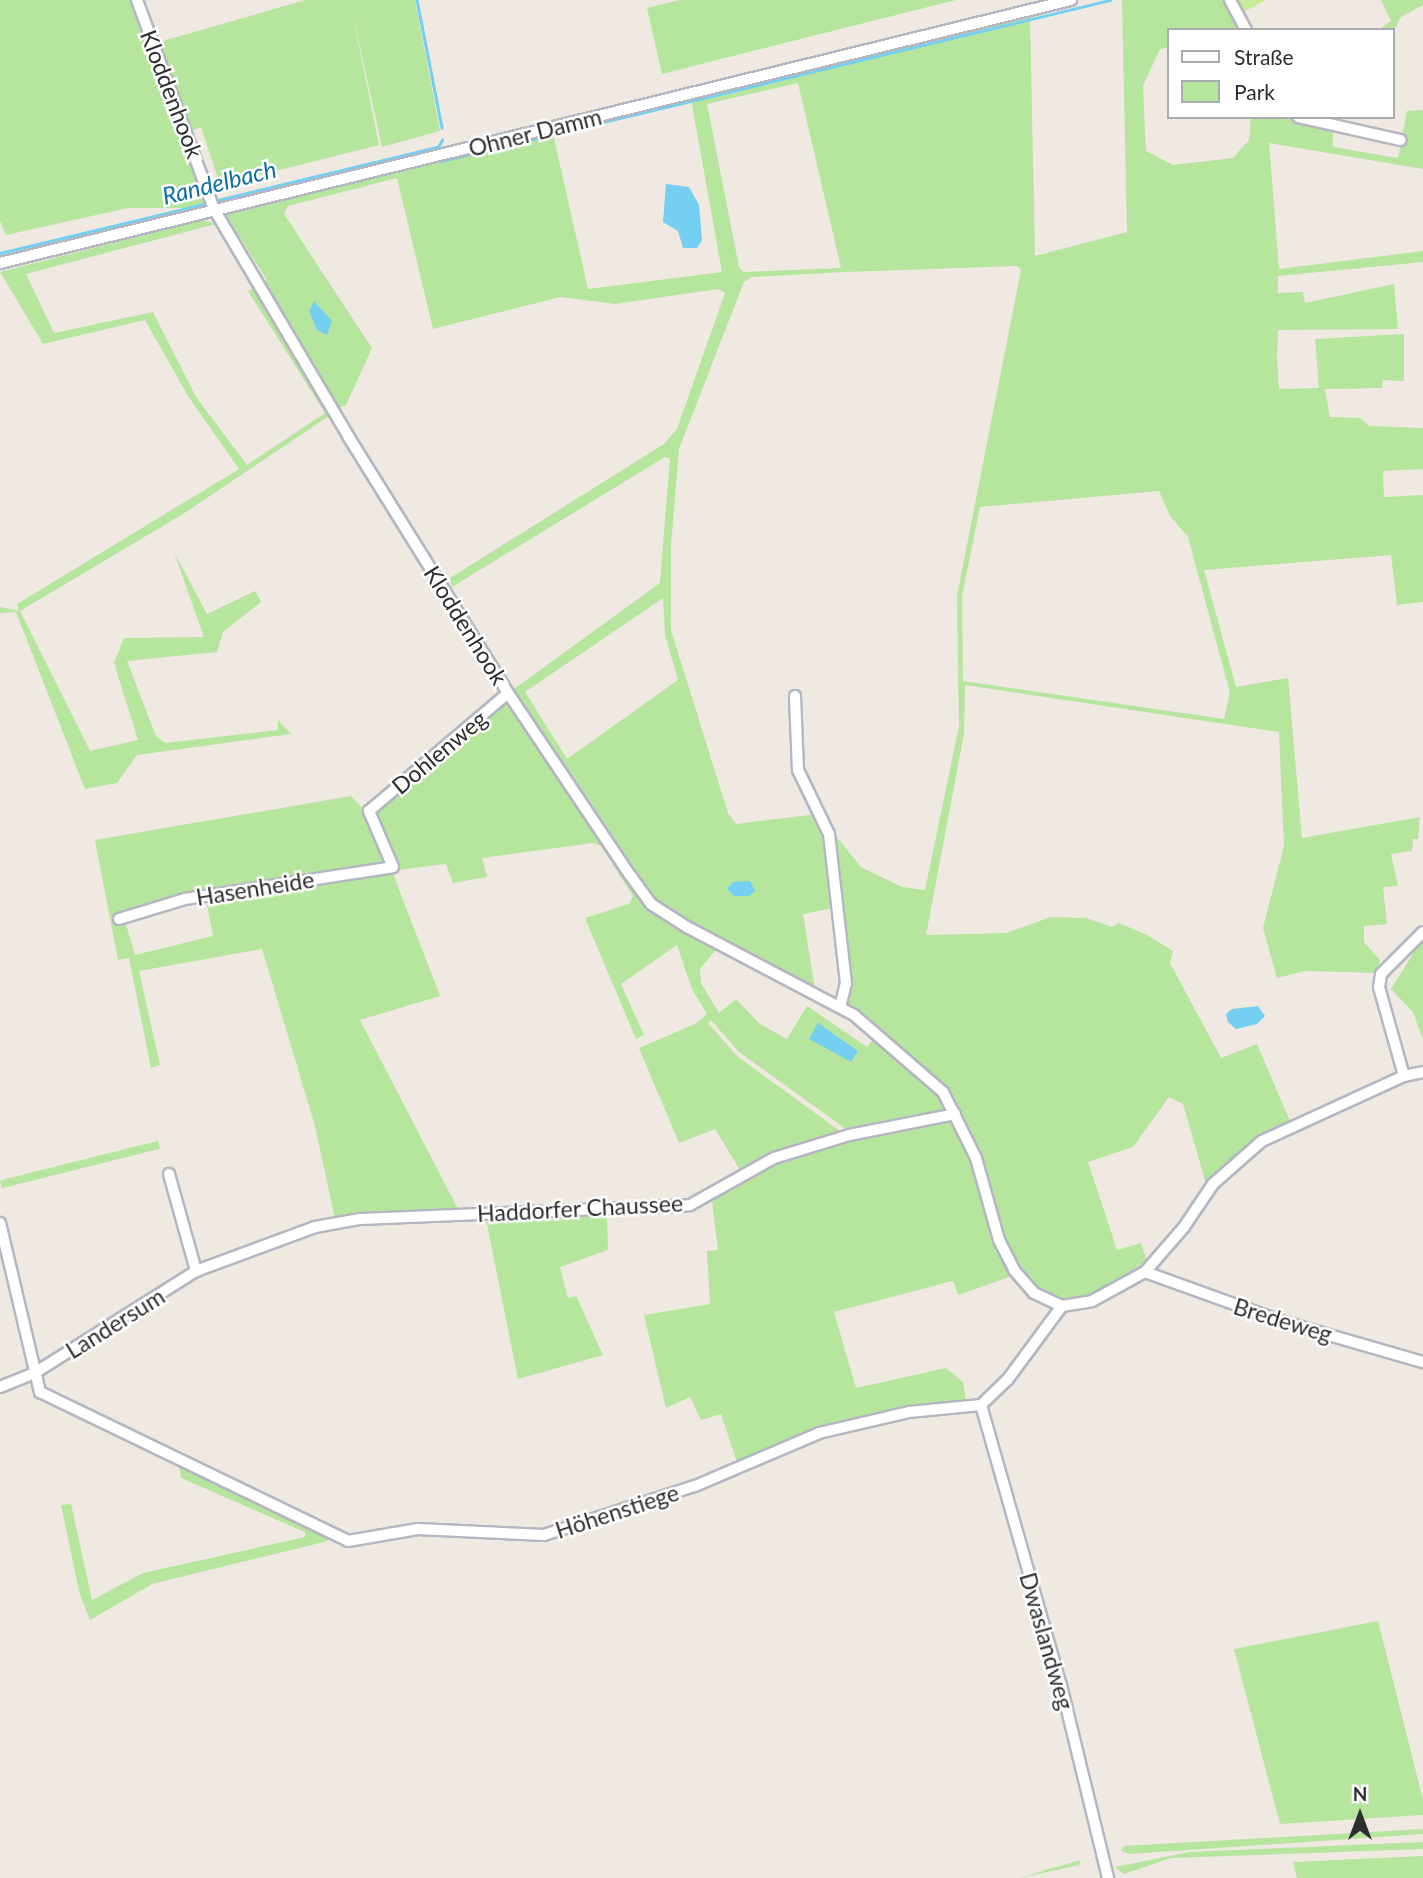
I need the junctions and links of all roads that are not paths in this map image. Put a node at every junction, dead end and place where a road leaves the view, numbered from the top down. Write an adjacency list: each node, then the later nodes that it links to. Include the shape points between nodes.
1 (137, 0): 7 (street, Kloddenhook)
2 (1070, 0): 7 (street, Ohner Damm)
3 (1230, 0): 4 (street)
4 (1245, 28)
5 (1307, 119): 6 (street)
6 (1400, 140)
7 (213, 205): 8 (street, Ohner Damm); 9 (street, Kloddenhook, via 348,436)
8 (0, 262)
9 (508, 693): 11 (street, Dohlenweg, via 369,811); 14 (street, Kloddenhook, via 651,904)
10 (796, 696): 14 (street, via 798,770 829,834 845,971)
11 (393, 867): 12 (street, Hasenheide, via 185,899)
12 (119, 919)
13 (1423, 932): 16 (street, via 1381,974 1378,987)
14 (840, 1007): 17 (street, Kloddenhook, via 910,1060 943,1092)
15 (1423, 1072): 16 (street)
16 (1405, 1076): 21 (street, via 1262,1141 1238,1158)
17 (956, 1114): 20 (street, Haddorfer Chaussee, via 849,1135 774,1158 690,1205 360,1219 315,1227); 22 (street, Kloddenhook, via 976,1158 999,1240 1014,1270 1034,1293)
18 (169, 1174): 20 (street)
19 (0, 1223): 24 (street, Landersum)
20 (196, 1271): 24 (street, Landersum)
21 (1145, 1272): 22 (street, via 1093,1301); 23 (street, Bredeweg, via 1271,1318)
22 (1062, 1306): 26 (street, via 1007,1379)
23 (1423, 1362)
24 (33, 1374): 25 (street, Landersum); 26 (street, Höhenstiege, via 40,1392 348,1541 418,1529 544,1535 695,1486 828,1430 909,1412)
25 (0, 1387)
26 (981, 1405): 27 (street, Dwaslandweg, via 1060,1685)
27 (1108, 1878)

